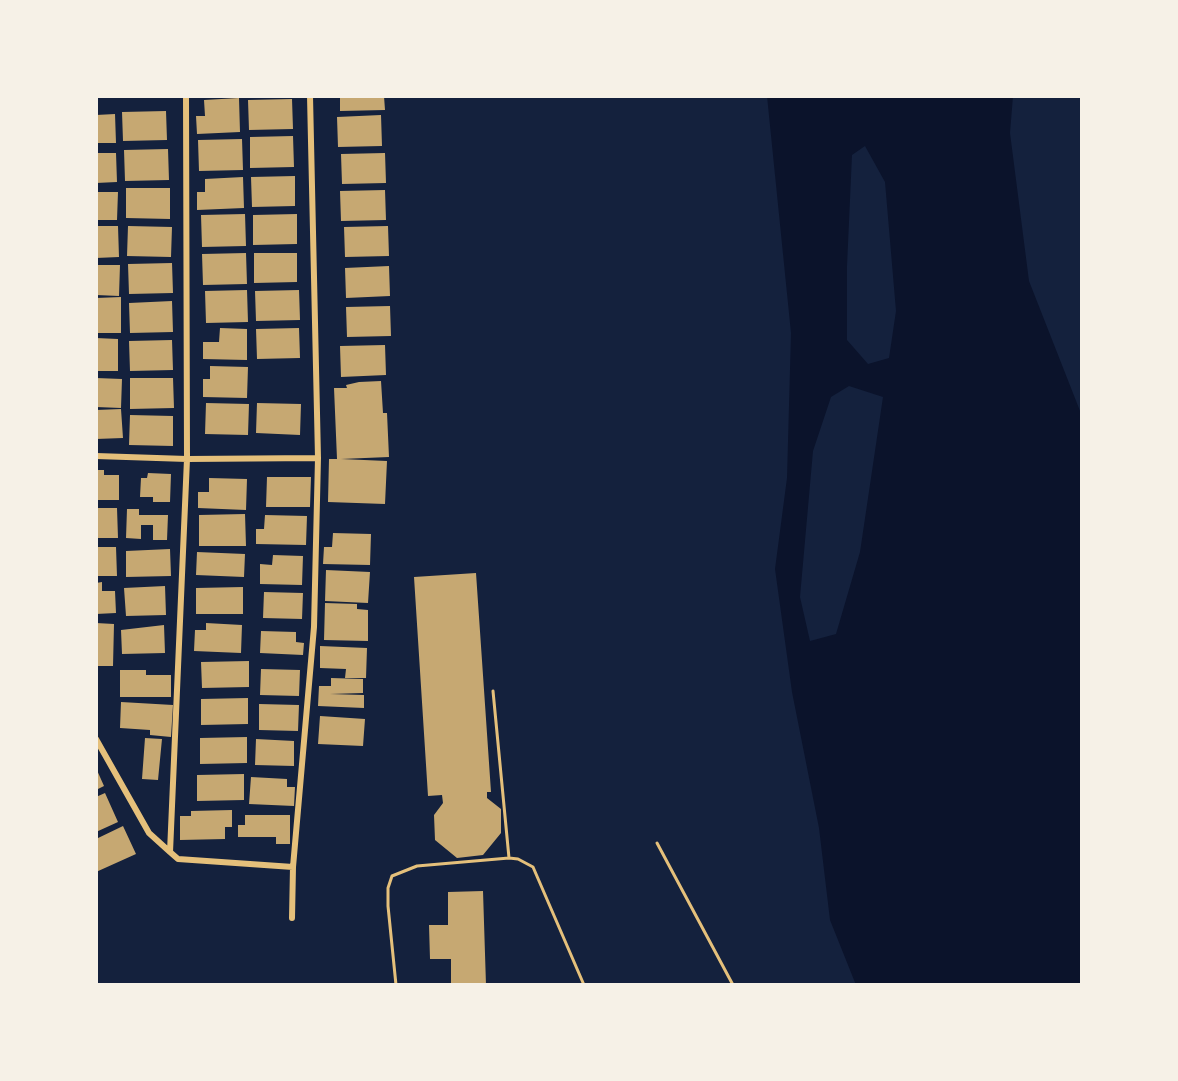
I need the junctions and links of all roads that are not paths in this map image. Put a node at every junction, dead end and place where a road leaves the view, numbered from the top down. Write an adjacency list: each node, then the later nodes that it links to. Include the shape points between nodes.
1 (186, 96): 5 (street)
2 (310, 96): 4 (street)
3 (96, 456): 5 (street)
4 (318, 458): 5 (street); 11 (street, via 314,627)
5 (187, 459): 9 (street)
6 (493, 692): 10 (lane)
7 (96, 739): 9 (street, via 149,833)
8 (657, 843): 15 (lane)
9 (170, 852): 11 (street, via 178,859)
10 (509, 858): 13 (lane, via 417,866 392,876 388,906); 14 (lane, via 533,867)
11 (293, 867): 12 (street)
12 (292, 918)
13 (396, 985)
14 (584, 985)
15 (733, 985)

